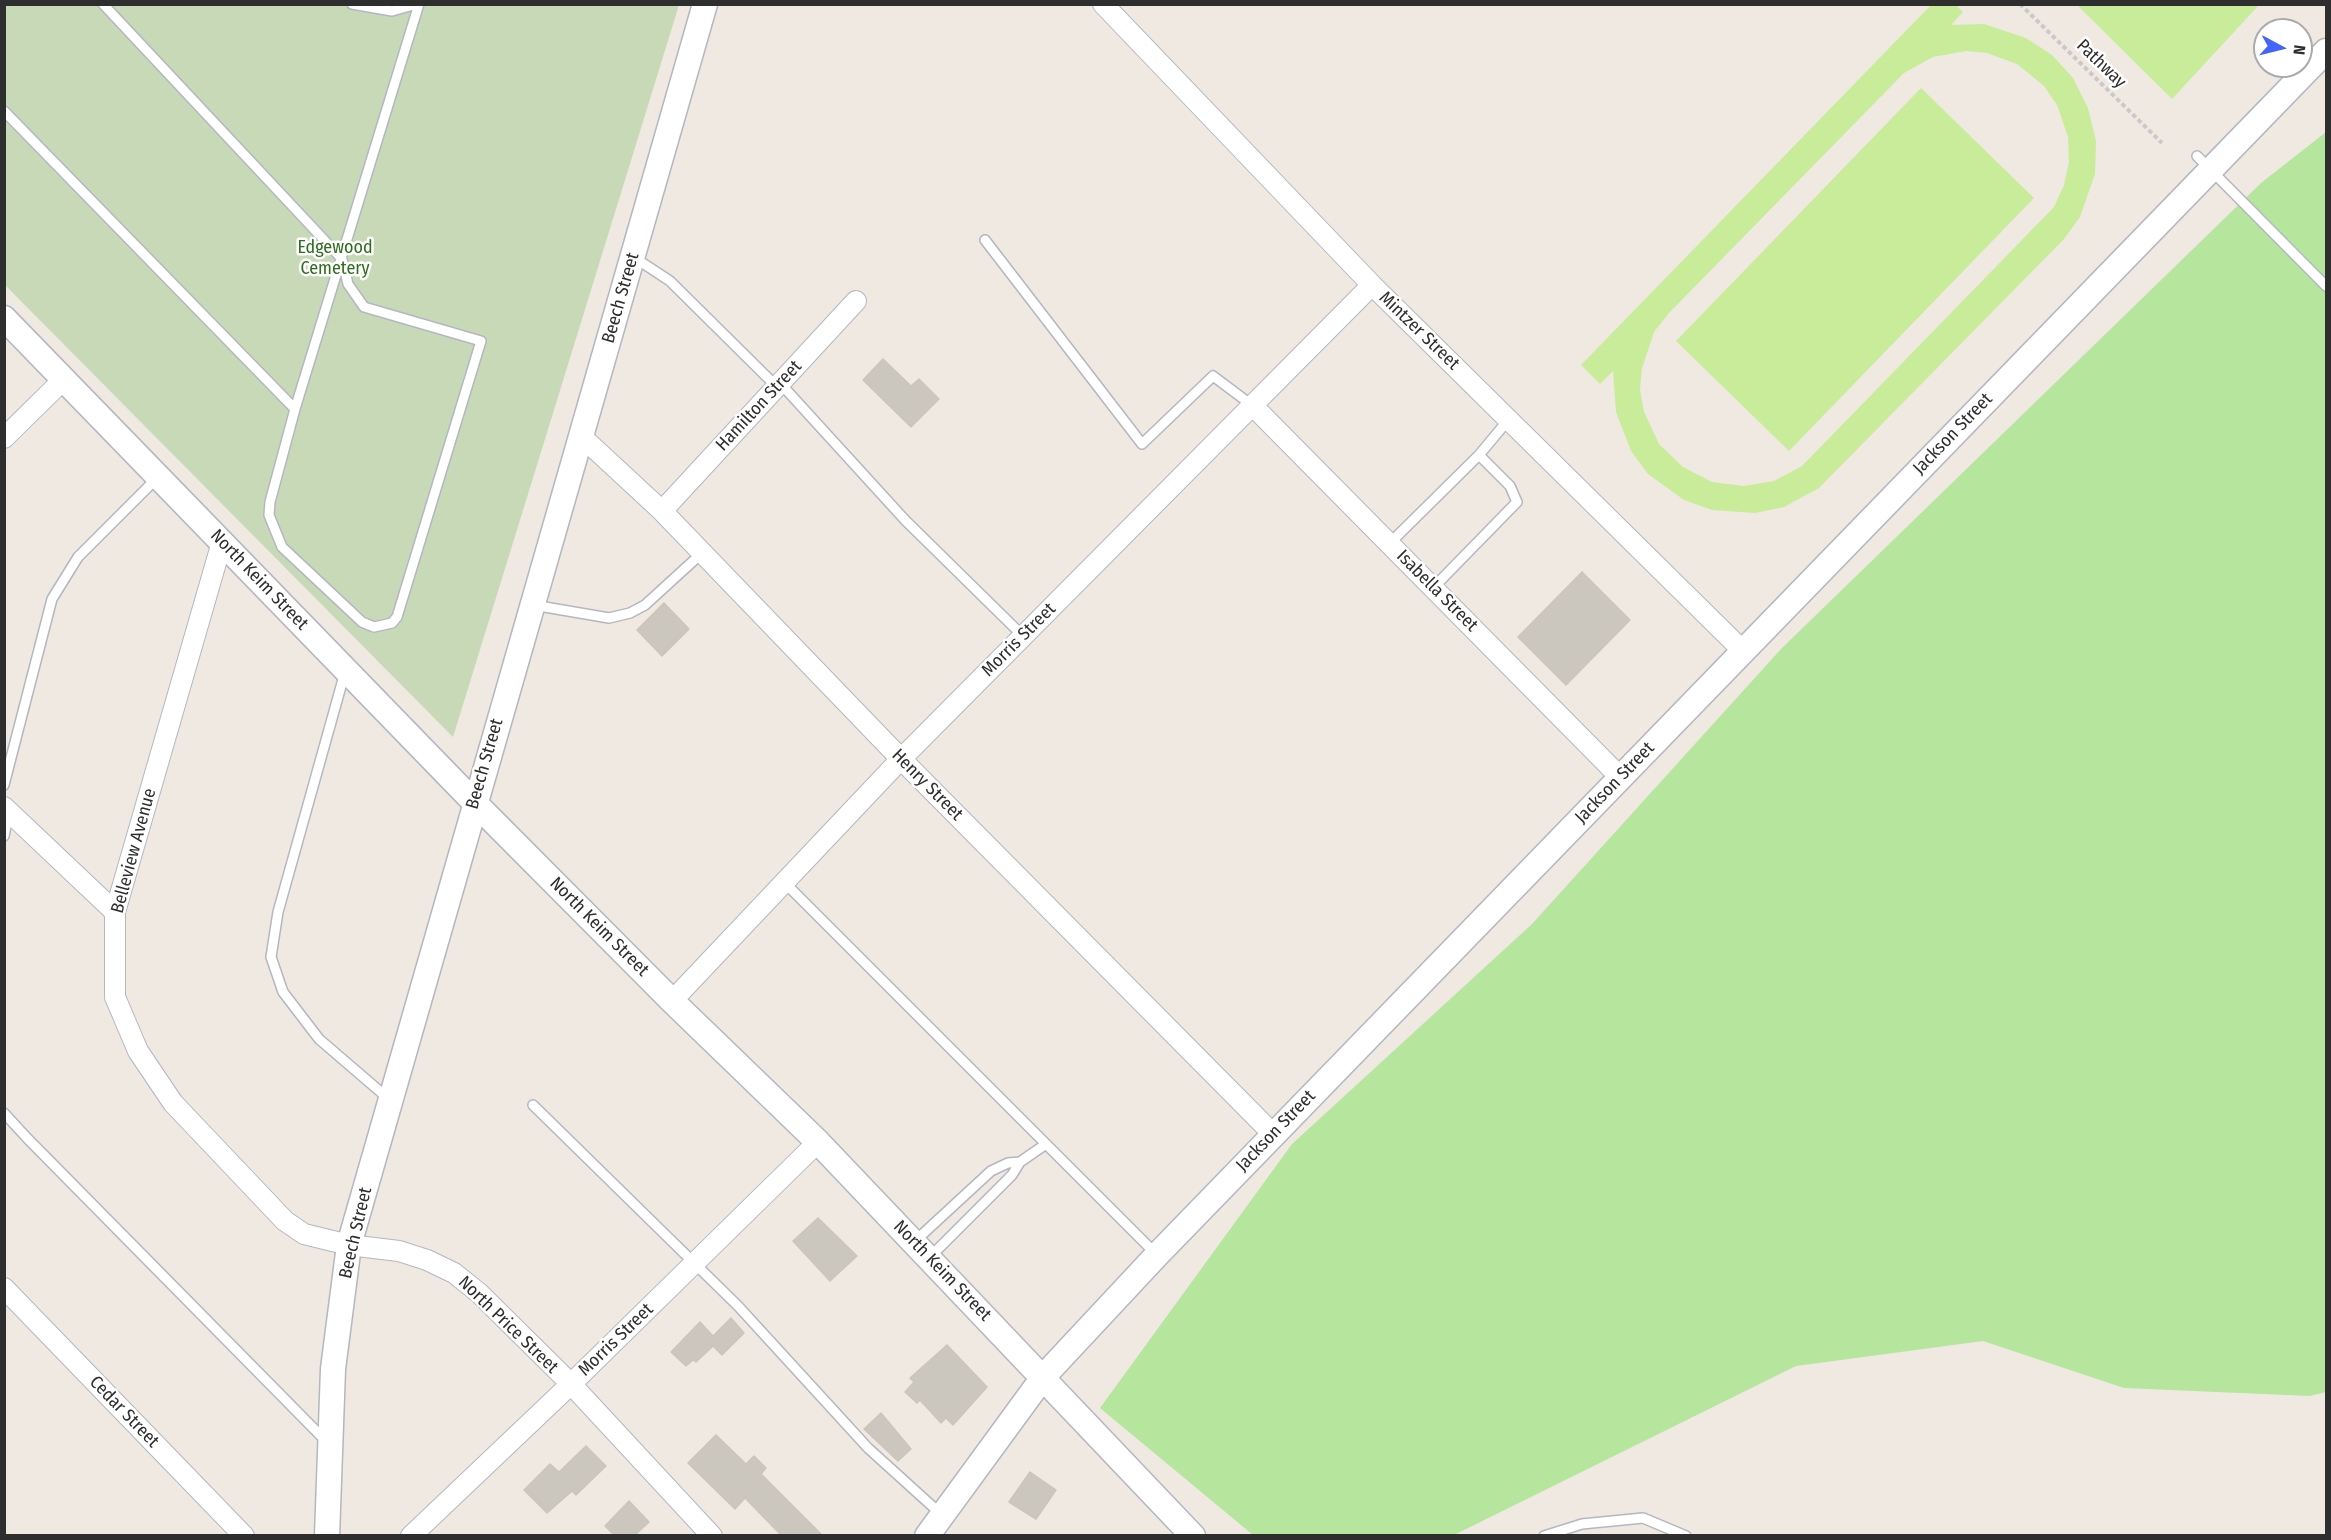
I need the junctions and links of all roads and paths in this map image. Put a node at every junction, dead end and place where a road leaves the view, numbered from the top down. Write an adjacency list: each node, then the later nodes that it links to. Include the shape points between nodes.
1 (103, 4): 13 (lane)
2 (352, 4): 3 (lane, via 392,11)
3 (418, 4): 13 (lane)
4 (705, 4): 12 (street, Beech Street)
5 (1103, 4): 14 (street, Mintzer Street)
6 (2020, 4): 9 (path, Pathway)
7 (2326, 51): 10 (street, Jackson Street)
8 (4, 111): 21 (lane)
9 (2162, 143)
10 (2203, 163): 15 (lane); 34 (street, Jackson Street)
11 (985, 240): 20 (lane, via 1143,444 1213,376)
12 (633, 256): 19 (lane, via 670,281); 23 (street, Beech Street)
13 (342, 259): 21 (lane); 21 (lane, via 348,284 364,307 481,341 392,623 374,627 362,622 282,546 269,515 270,502)
14 (1372, 285): 20 (street, Morris Street); 22 (street, Mintzer Street)
15 (2326, 286)
16 (856, 301): 19 (street, Hamilton Street)
17 (4, 318): 18 (street, North Keim Street)
18 (64, 379): 24 (street); 26 (street, North Keim Street)
19 (778, 385): 27 (street, Hamilton Street); 33 (lane, via 905,520)
20 (1253, 406): 29 (street, Isabella Street); 33 (street, Morris Street)
21 (296, 409)
22 (1509, 419): 25 (lane); 34 (street, Mintzer Street)
23 (581, 436): 27 (street, Henry Street); 32 (street, Beech Street)
24 (4, 438)
25 (1479, 455): 29 (lane); 31 (lane, via 1510,486 1517,502)
26 (158, 476): 28 (street, North Keim Street); 38 (lane, via 78,557 52,599)
27 (662, 511): 30 (street, Henry Street)
28 (222, 542): 35 (street, North Keim Street); 43 (street, Belleview Avenue)
29 (1389, 544): 31 (street, Isabella Street)
30 (702, 553): 32 (lane, via 645,605 630,613 609,618); 36 (street, Henry Street)
31 (1433, 588): 37 (street, Isabella Street)
32 (532, 604): 39 (street, Beech Street)
33 (1023, 636): 36 (street, Morris Street)
34 (1743, 651): 37 (street, Jackson Street)
35 (346, 670): 39 (street, North Keim Street); 45 (lane, via 278,912 271,957 284,992 320,1039)
36 (901, 759): 42 (street, Morris Street); 48 (street, Henry Street)
37 (1620, 777): 48 (street, Jackson Street)
38 (4, 785)
39 (474, 802): 44 (street, North Keim Street); 45 (street, Beech Street)
40 (7, 809): 41 (lane); 43 (street)
41 (4, 836)
42 (784, 882): 44 (street, Morris Street); 50 (lane)
43 (115, 912): 52 (street, Belleview Avenue, via 115,997 138,1051 173,1103 285,1221 304,1234)
44 (672, 1001): 49 (street, North Keim Street)
45 (390, 1100): 52 (street, Beech Street)
46 (533, 1105): 55 (lane)
47 (4, 1113): 59 (lane)
48 (1272, 1134): 54 (street, Jackson Street)
49 (818, 1142): 53 (street, North Keim Street); 55 (street, Morris Street)
50 (1046, 1144): 51 (lane); 54 (lane)
51 (1020, 1162): 53 (lane, via 1012,1175); 53 (lane, via 991,1172)
52 (349, 1245): 58 (street, North Price Street, via 399,1251 454,1273); 59 (street, Beech Street, via 333,1369)
53 (921, 1250): 57 (street, North Keim Street)
54 (1157, 1255): 57 (street, Jackson Street)
55 (694, 1264): 58 (street, Morris Street); 60 (lane, via 738,1306 868,1448)
56 (4, 1288): 61 (street, Cedar Street)
57 (1044, 1376): 60 (street, Jackson Street); 66 (street, North Keim Street)
58 (570, 1384): 63 (street, Morris Street); 64 (street, North Price Street)
59 (330, 1445): 62 (street, Beech Street)
60 (942, 1516): 65 (street, Jackson Street)
61 (244, 1536)
62 (327, 1536)
63 (411, 1536)
64 (712, 1536)
65 (927, 1536)
66 (1193, 1536)
67 (1544, 1536): 68 (lane, via 1582,1524 1643,1518)
68 (1686, 1536)

